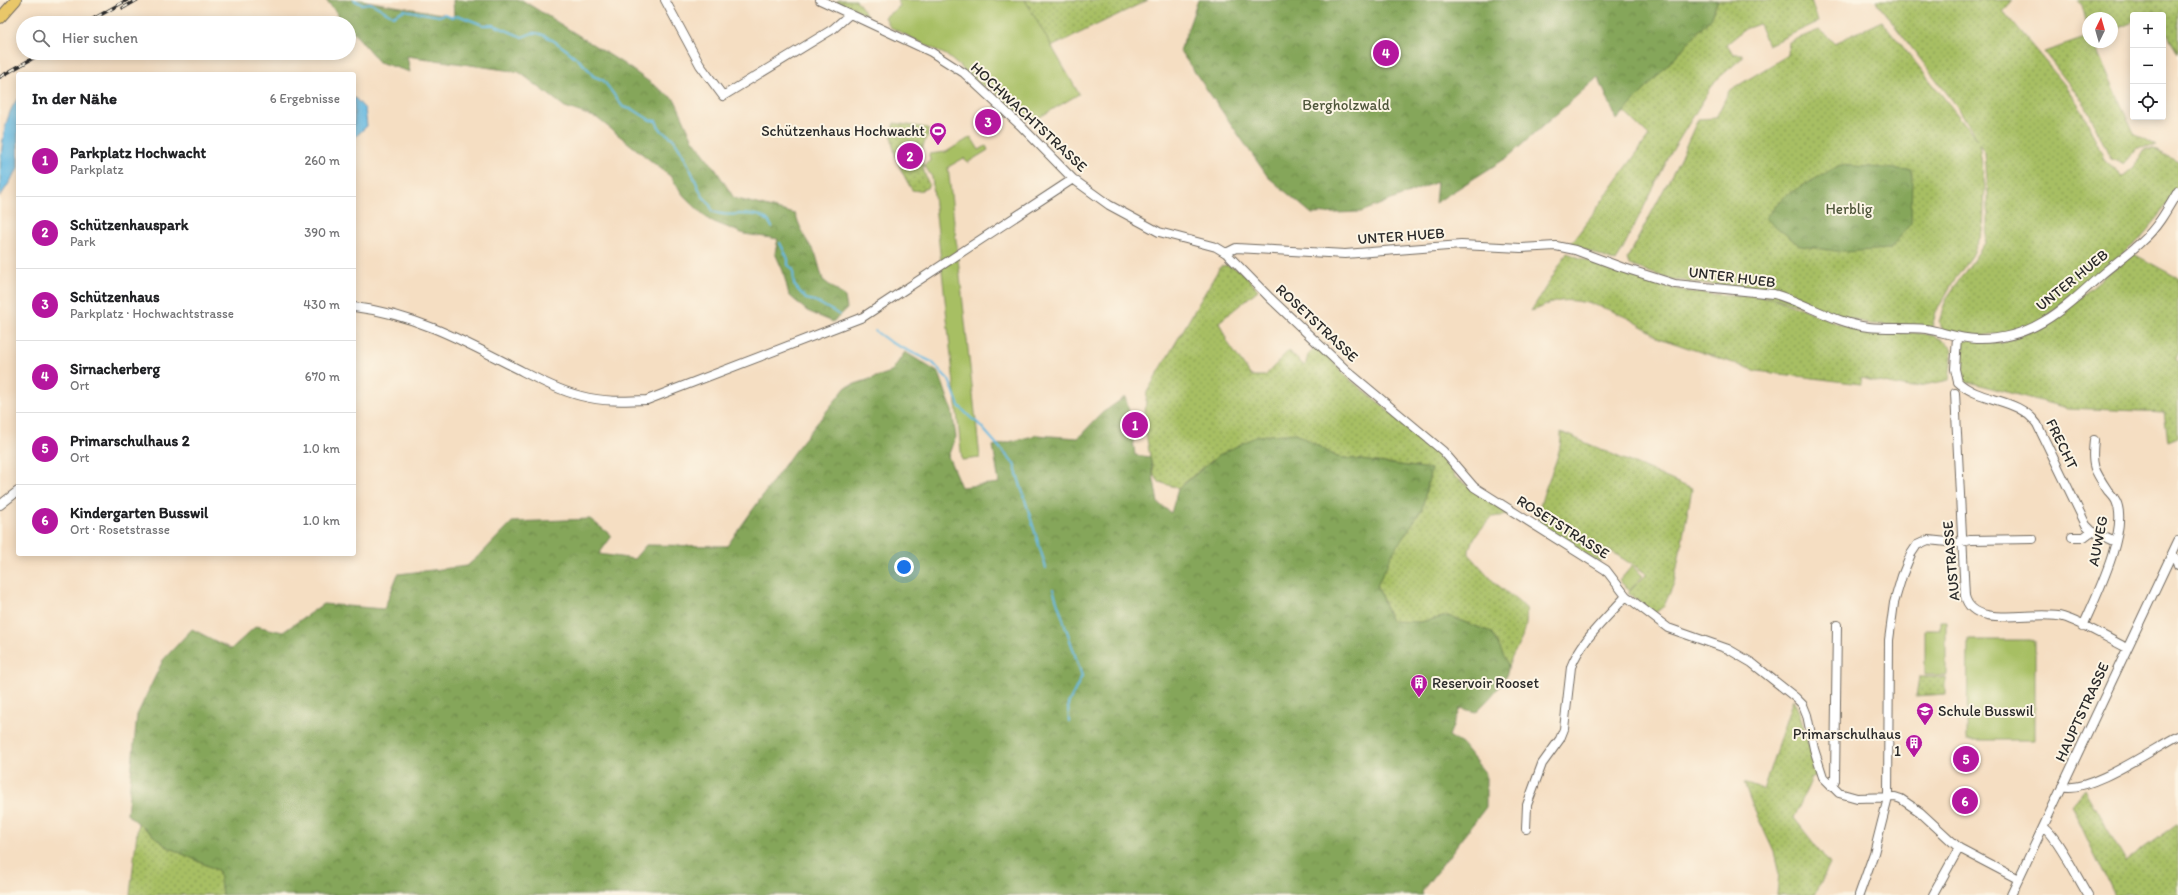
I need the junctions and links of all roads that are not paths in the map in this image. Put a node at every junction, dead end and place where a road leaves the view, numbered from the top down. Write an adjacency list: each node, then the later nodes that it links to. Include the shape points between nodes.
1 (16, 0): 5 (main road)
2 (665, 0): 4 (street, via 700,65 723,96 833,29)
3 (820, 0): 4 (street, HOCHWACHTSTRASSE)
4 (850, 14): 6 (street, HOCHWACHTSTRASSE, via 931,52 964,74)
5 (0, 18)
6 (1073, 179): 8 (street, HOCHWACHTSTRASSE, via 1109,205 1160,232 1216,247); 9 (street, via 863,317 647,400 599,400 564,391 420,321 393,313)
7 (2178, 191): 10 (street, UNTER HUEB, via 2144,240 2049,320 2007,336 1983,339)
8 (1226, 253): 10 (street, UNTER HUEB, via 1236,248 1345,254 1461,245 1565,247 1662,281 1774,294 1834,318 1868,327 1924,329); 23 (street, ROSETSTRASSE, via 1345,369 1443,451 1474,487 1606,570)
9 (356, 307)
10 (1957, 337): 15 (street, FRECHT, via 1955,369 1958,382 1973,391 2020,408 2032,417 2038,424 2082,517)
11 (1955, 393): 19 (street, AUSTRASSE)
12 (2094, 440): 20 (street, AUWEG, via 2092,463 2116,499 2118,509)
13 (16, 493): 14 (street)
14 (0, 505)
15 (2092, 532): 16 (street, via 2084,537); 20 (street)
16 (2072, 538)
17 (2033, 539): 19 (street)
18 (2178, 541): 21 (street, HAUPTSTRASSE)
19 (1962, 542): 25 (street, AUSTRASSE, via 1965,596 1970,609 1982,615 2062,616); 30 (street, via 1922,542 1911,554 1894,603 1889,640)
20 (2115, 542): 25 (street, AUWEG, via 2108,570)
21 (2172, 554): 22 (street); 26 (street, HAUPTSTRASSE)
22 (2178, 565)
23 (1626, 596): 29 (street, ROSETSTRASSE, via 1672,630 1728,649 1752,663 1796,698 1803,705 1807,715 1823,777); 32 (street, via 1574,660 1564,729 1560,740 1542,764 1527,805)
24 (1837, 625): 29 (street, via 1835,781)
25 (2083, 626): 26 (street, AUSTRASSE)
26 (2127, 648): 28 (street, HAUPTSTRASSE)
27 (2178, 736): 28 (street, via 2126,766 2090,782 2074,787)
28 (2062, 786): 31 (street, HAUPTSTRASSE)
29 (1832, 787): 30 (street, ROSETSTRASSE, via 1844,796)
30 (1888, 798): 33 (street, ROSETSTRASSE, via 1901,799 1920,812); 35 (street)
31 (2043, 827): 34 (street, HAUPTSTRASSE); 38 (street, via 2059,846)
32 (1526, 829)
33 (1958, 848): 34 (street, ROSETSTRASSE); 36 (street)
34 (2018, 879): 37 (street, HAUPTSTRASSE)
35 (1860, 895)
36 (1933, 895)
37 (2011, 895)
38 (2088, 895)

